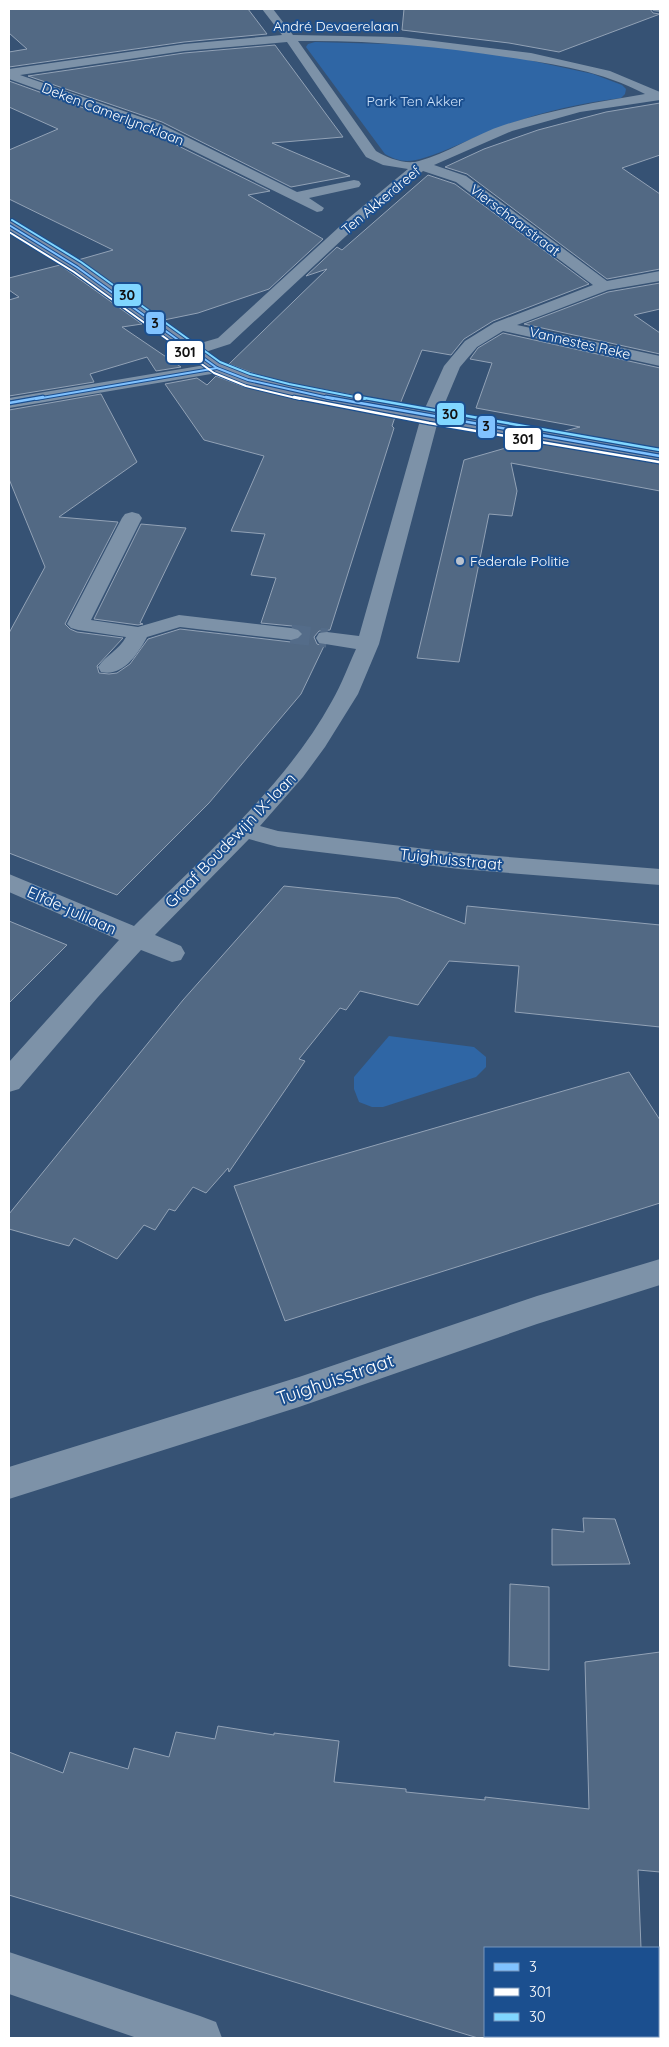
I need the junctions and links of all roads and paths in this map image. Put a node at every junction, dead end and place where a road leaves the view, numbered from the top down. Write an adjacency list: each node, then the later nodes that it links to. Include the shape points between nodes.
1 (267, 9): 2 (street, Vierschaarstraat)
2 (290, 38): 3 (street, André Devaerelaan, via 152,52); 4 (street, André Devaerelaan, via 422,42 518,54 612,76); 5 (street, Vierschaarstraat, via 370,154 390,163)
3 (9, 74): 7 (street, Deken Camerlyncklaan, via 156,127)
4 (659, 96): 5 (street, Ten Akkerdreef, via 579,108 507,128)
5 (420, 166): 11 (street, Vierschaarstraat, via 461,179); 13 (street, Ten Akkerdreef, via 355,220 224,341)
6 (354, 184): 7 (street)
7 (295, 197): 8 (street, Deken Camerlyncklaan)
8 (317, 208)
9 (9, 225): 13 (main road, via 70,262)
10 (660, 276): 11 (street, Graaf Boudewijn IX-laan)
11 (604, 286): 12 (street, Graaf Boudewijn IX-laan)
12 (500, 326): 14 (street, Vannestes Reke); 17 (street, Graaf Boudewijn IX-laan, via 471,344 452,366)
13 (192, 351): 15 (main road)
14 (660, 361)
15 (216, 368): 16 (street); 17 (main road, via 288,390)
16 (9, 403)
17 (430, 417): 18 (main road); 23 (street, Graaf Boudewijn IX-laan)
18 (660, 456)
19 (132, 518): 20 (street, via 78,624)
20 (139, 633): 21 (street, via 179,621); 24 (street, via 129,651)
21 (290, 634)
22 (327, 638): 23 (street)
23 (368, 644): 25 (street, Graaf Boudewijn IX-laan, via 339,709 297,771)
24 (109, 667)
25 (244, 830): 26 (street, Tuighuisstraat, via 278,839 459,861); 28 (street, Graaf Boudewijn IX-laan)
26 (660, 877)
27 (9, 882): 28 (street, Elfde-julilaan)
28 (136, 939): 29 (street, Elfde-julilaan); 30 (street, Graaf Boudewijn IX-laan)
29 (172, 953)
30 (9, 1081)
31 (660, 1272): 32 (street, Tuighuisstraat, via 537,1310 299,1392)
32 (9, 1483)
33 (9, 1973): 34 (street)
34 (200, 2038)

